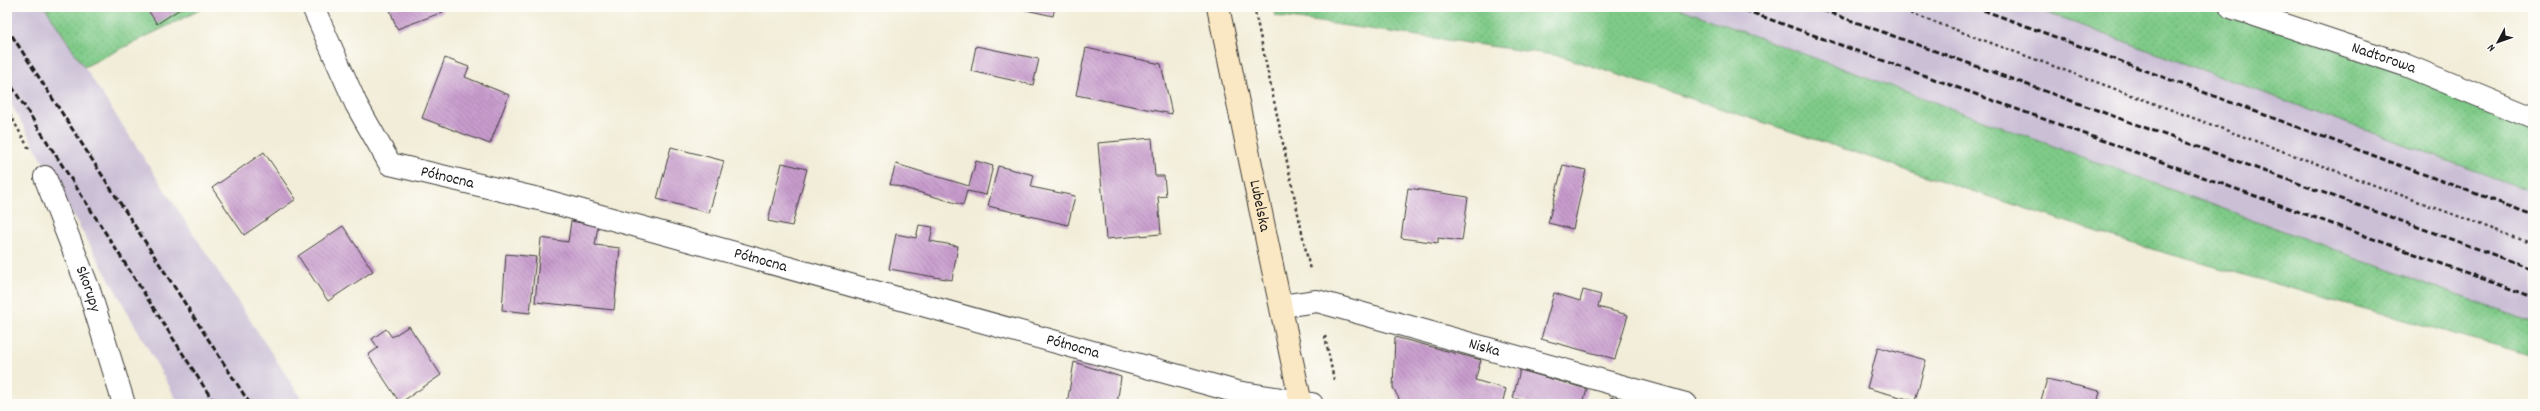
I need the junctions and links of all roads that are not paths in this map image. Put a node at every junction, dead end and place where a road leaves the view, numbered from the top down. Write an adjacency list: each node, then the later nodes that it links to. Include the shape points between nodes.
1 (314, 7): 7 (street, Północna, via 356,104 390,164 543,200 1237,392)
2 (1218, 7): 6 (main road, Lubelska)
3 (2231, 7): 4 (street, Nadtorowa, via 2405,65)
4 (2533, 118)
5 (45, 177): 8 (street, Skorupy, via 89,290)
6 (1281, 306): 7 (main road, Lubelska); 9 (street, Niska, via 1317,301)
7 (1304, 403)
8 (124, 404)
9 (1686, 404)

